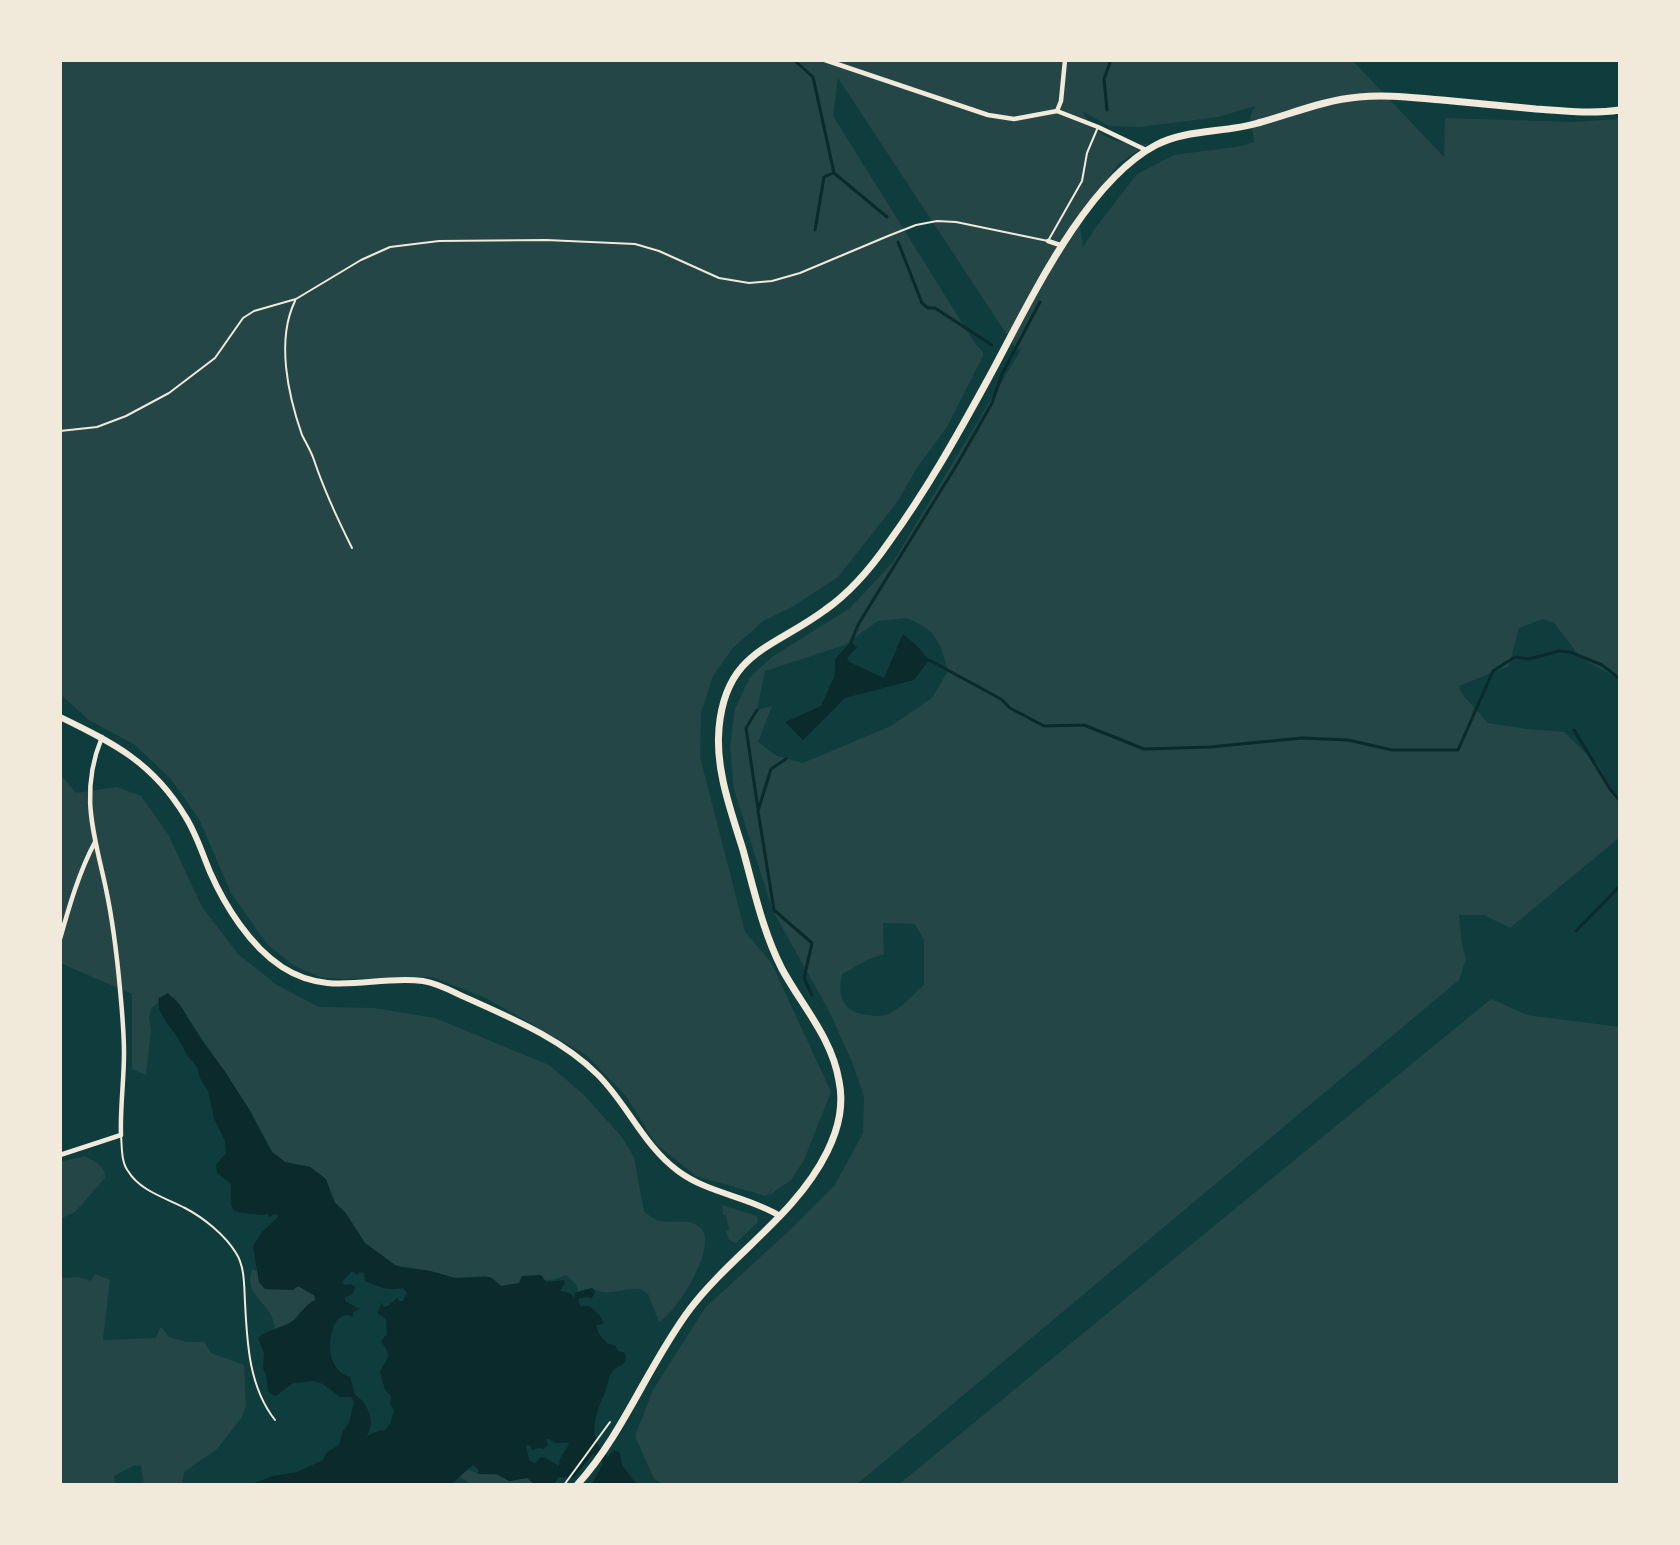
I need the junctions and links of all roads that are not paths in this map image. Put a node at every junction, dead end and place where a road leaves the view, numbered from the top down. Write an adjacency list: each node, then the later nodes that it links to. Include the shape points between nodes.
1 (825, 60): 4 (street, via 998,118)
2 (1065, 60): 4 (street)
3 (1620, 110): 6 (main road, via 1579,112 1409,97 1358,97 1240,128 1174,138)
4 (1057, 111): 5 (street)
5 (1098, 127): 6 (street); 7 (lane, via 1082,181)
6 (1146, 150): 8 (main road, via 1109,183)
7 (1048, 242): 8 (street); 9 (lane, via 956,222 932,221 787,278 743,283 719,278 635,244 439,241 390,247)
8 (1063, 246): 18 (main road, via 941,463 888,545 831,607 745,661 724,700 719,729 720,760 761,914 780,965 827,1044 840,1082 840,1115 831,1143 815,1173)
9 (296, 299): 10 (lane, via 243,318 215,358 169,393 97,428); 11 (lane, via 289,314 287,383 320,482)
10 (60, 431)
11 (352, 548)
12 (60, 717): 13 (main road)
13 (102, 737): 14 (street, via 89,786); 18 (main road, via 134,757 168,793 188,821 227,905 256,943 282,967 332,985 430,983 533,1030 566,1049 597,1075 655,1151 678,1172 705,1187)
14 (95, 842): 15 (street); 16 (street, via 111,917 120,992 124,1053)
15 (60, 939)
16 (121, 1135): 17 (street); 19 (lane, via 127,1170 134,1179 195,1214 226,1240 238,1256 255,1381 263,1405)
17 (60, 1155)
18 (780, 1216): 20 (main road, via 688,1312 604,1451)
19 (275, 1420)
20 (577, 1485)

